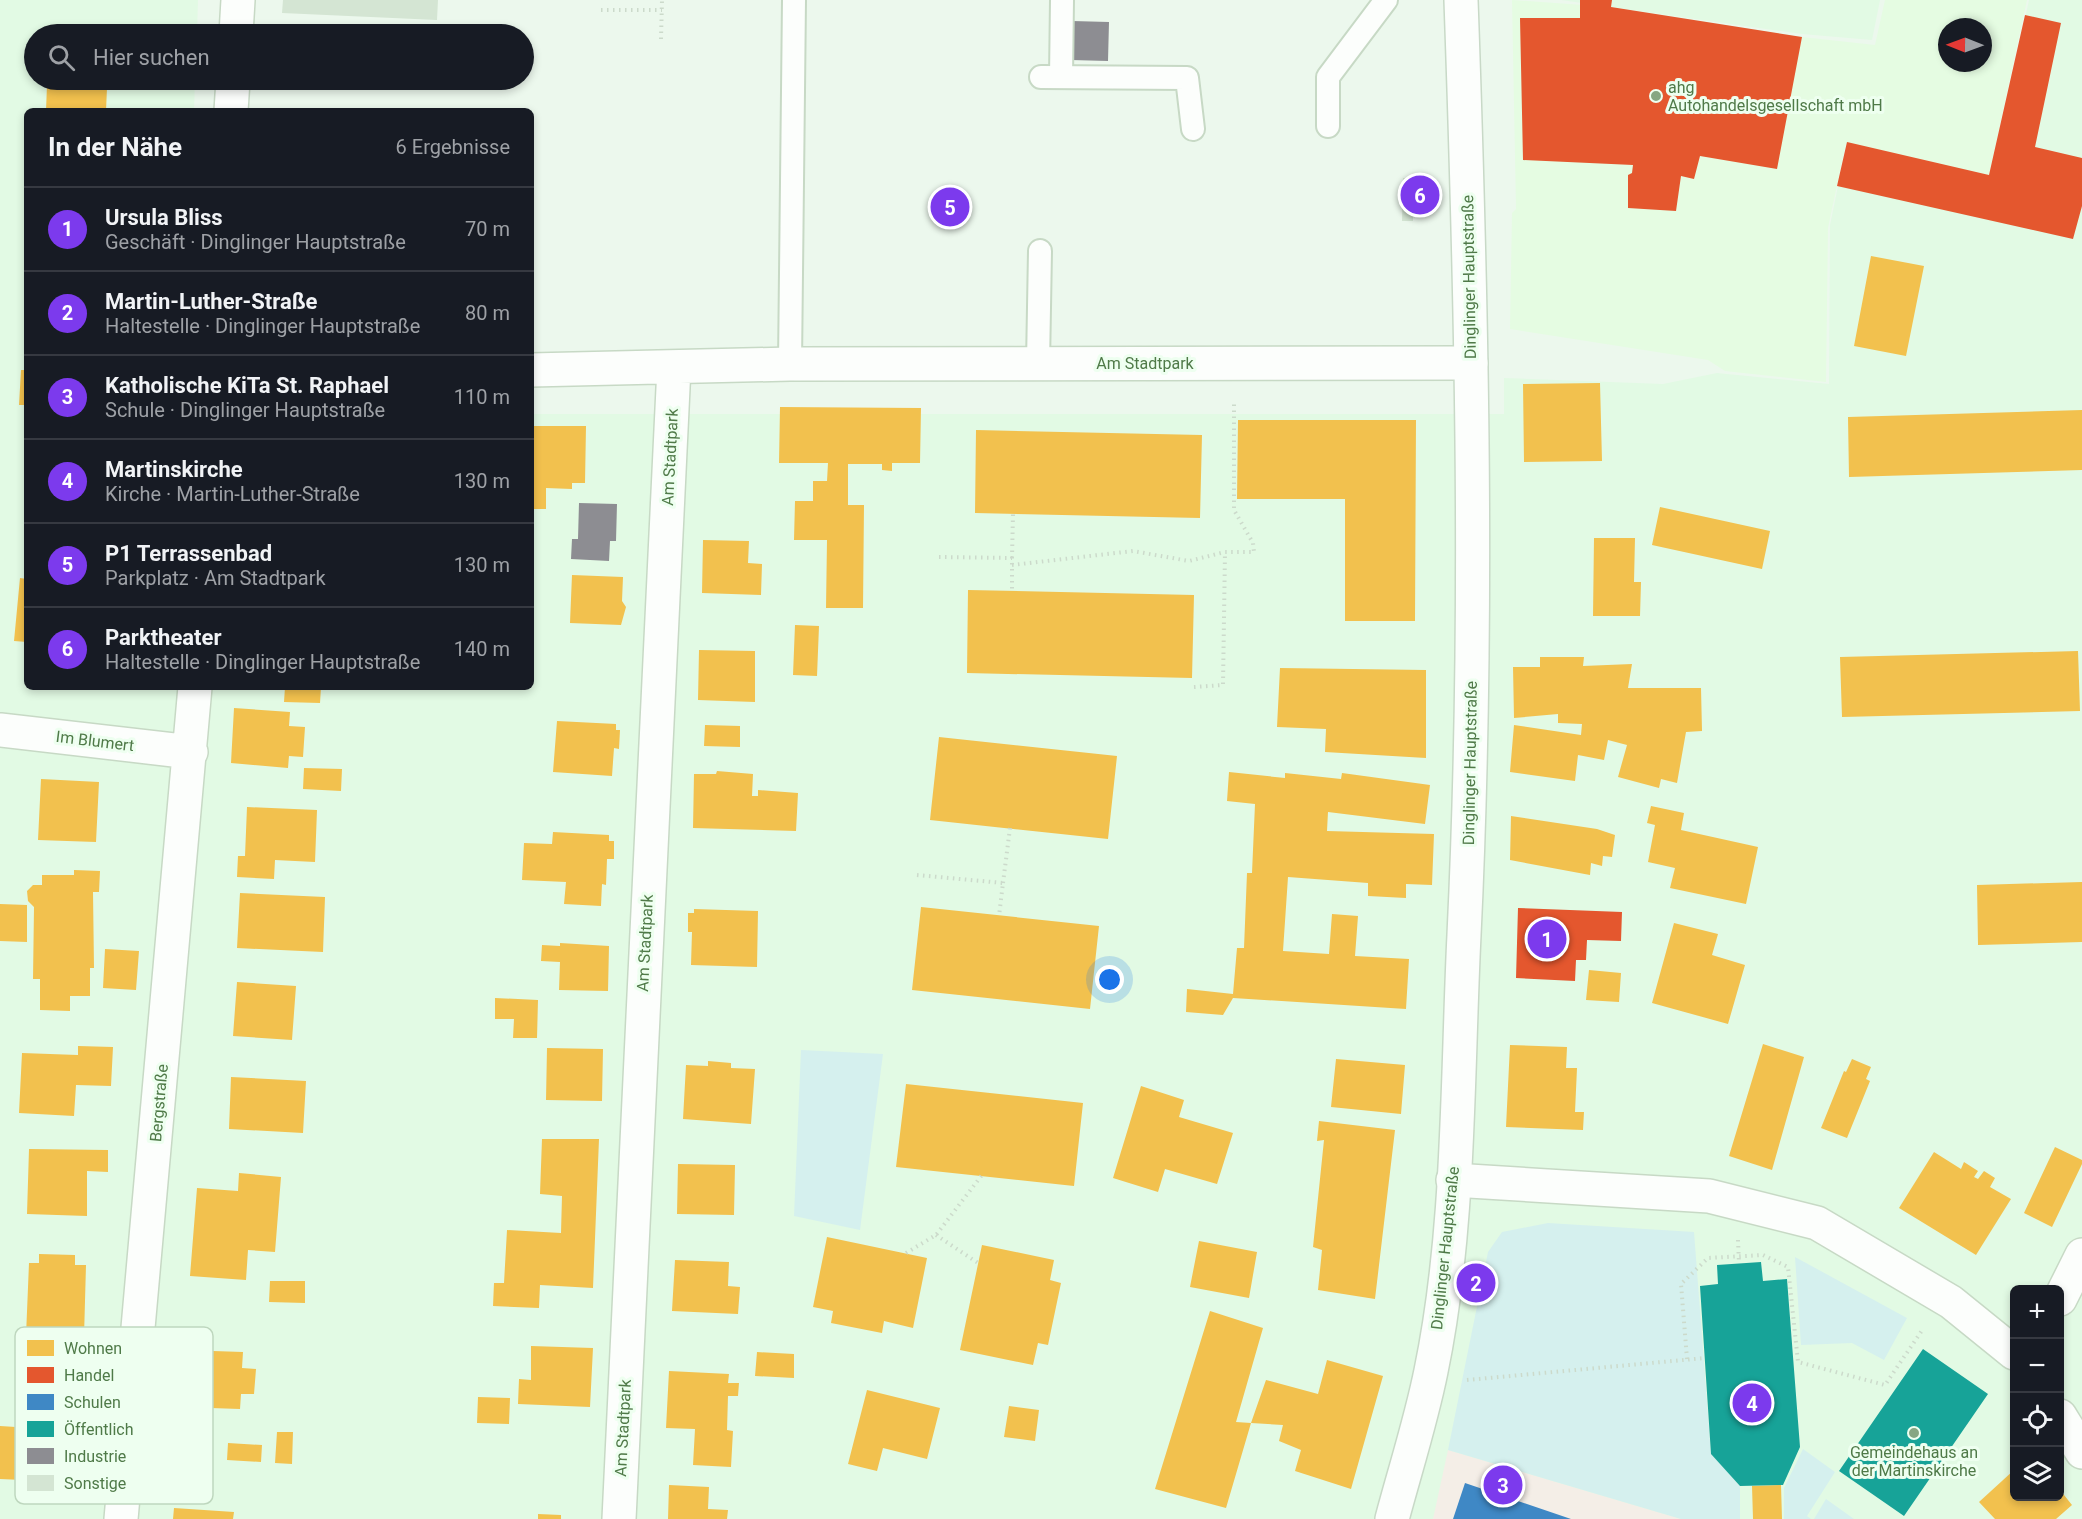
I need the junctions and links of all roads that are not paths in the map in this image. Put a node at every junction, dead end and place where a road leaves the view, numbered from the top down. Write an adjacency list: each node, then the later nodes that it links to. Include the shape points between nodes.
1 (238, 0): 6 (street)
2 (794, 0): 13 (lane)
3 (1062, 0): 10 (lane, via 1051,77 1187,78)
4 (1386, 0): 9 (lane, via 1328,77)
5 (1461, 0): 12 (street, Dinglinger Hauptstraße)
6 (237, 24)
7 (232, 90): 8 (street)
8 (231, 108)
9 (1328, 126)
10 (1193, 129)
11 (1040, 251): 14 (lane)
12 (1471, 363): 14 (street, Am Stadtpark); 20 (street, Dinglinger Hauptstraße, via 1471,769)
13 (790, 364): 14 (street, Am Stadtpark); 15 (street, Am Stadtpark)
14 (1038, 364)
15 (674, 367): 16 (street, Am Stadtpark); 29 (street, Am Stadtpark)
16 (534, 370)
17 (195, 690): 19 (street, Bergstraße)
18 (0, 730): 19 (street, Im Blumert)
19 (191, 752): 23 (street, Bergstraße)
20 (1453, 1180): 24 (street, via 1709,1196 1817,1222 1951,1302); 30 (street, Dinglinger Hauptstraße, via 1431,1371)
21 (2082, 1256): 22 (street)
22 (2064, 1291)
23 (139, 1327)
24 (2010, 1350)
25 (2064, 1423): 26 (street)
26 (2082, 1452)
27 (123, 1504): 28 (street, Bergstraße)
28 (122, 1519)
29 (619, 1519)
30 (1392, 1519)

